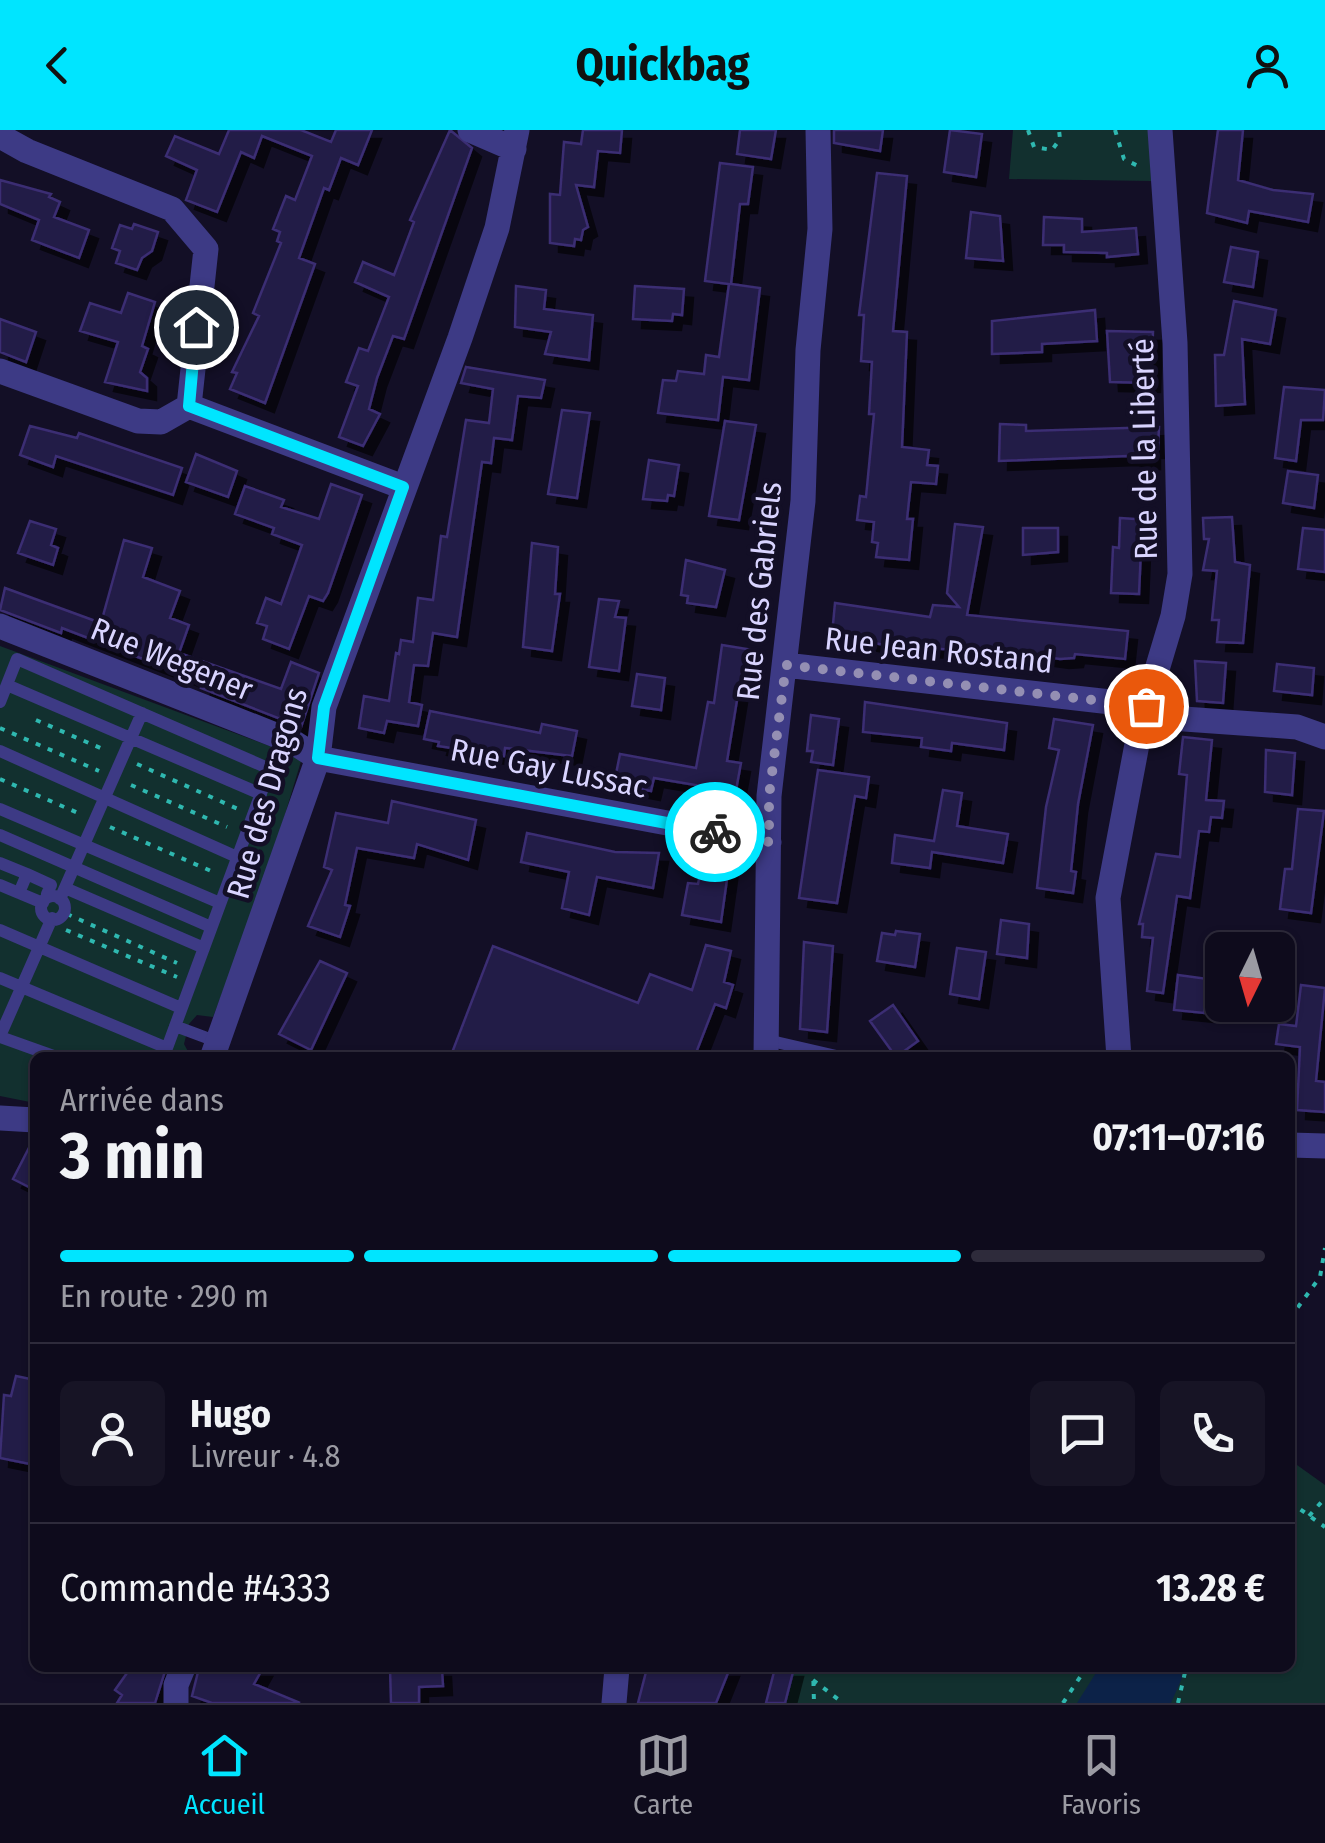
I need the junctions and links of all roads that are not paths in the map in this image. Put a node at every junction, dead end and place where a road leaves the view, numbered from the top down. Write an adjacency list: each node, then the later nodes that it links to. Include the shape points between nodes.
1 (470, 130): 5 (street, Rue des Dragons)
2 (818, 130): 10 (street, Rue des Gabriels, via 820,229)
3 (1160, 130): 13 (street, Rue de la Liberté, via 1182,521 1173,616)
4 (0, 136): 7 (street, via 172,209 206,250)
5 (516, 139): 8 (street, Rue des Dragons, via 496,228)
6 (0, 371): 7 (street, via 138,421 161,422)
7 (189, 406): 8 (street)
8 (403, 487): 18 (street, Rue des Dragons, via 324,707)
9 (0, 626): 18 (street, Rue Wegener, via 293,742)
10 (786, 665): 13 (street, Rue Jean Rostand); 23 (street, Rue des Gabriels)
11 (7, 685): 12 (lane); 14 (lane, via 17,659); 16 (lane)
12 (0, 702)
13 (1144, 711): 15 (street, Rue Jean Rostand, via 1297,726); 46 (street, Rue de la Liberté, via 1108,898)
14 (142, 713): 16 (lane); 19 (lane, via 270,768)
15 (1325, 737)
16 (131, 738): 19 (lane); 20 (lane)
17 (0, 752): 20 (lane)
18 (318, 758): 23 (street, Rue Gay Lussac); 43 (street, Rue des Dragons)
19 (261, 794): 25 (lane)
20 (104, 798): 24 (lane); 25 (lane)
21 (0, 809): 24 (lane)
22 (0, 834): 27 (lane)
23 (769, 842): 42 (street, Rue des Gabriels)
24 (84, 845): 27 (lane); 31 (lane)
25 (237, 857): 31 (lane)
26 (0, 863): 28 (lane)
27 (74, 867): 32 (lane); 33 (lane)
28 (28, 874): 30 (lane); 32 (lane, via 51,885)
29 (0, 885): 30 (lane)
30 (19, 893): 32 (lane)
31 (220, 903): 33 (lane)
32 (54, 906): 35 (lane); 36 (lane)
33 (212, 927): 36 (lane)
34 (0, 930): 35 (lane)
35 (39, 947): 38 (lane); 39 (lane)
36 (204, 948): 39 (lane)
37 (0, 978): 38 (lane)
38 (22, 987): 40 (lane, via 166,1048); 41 (lane)
39 (182, 1008): 40 (lane)
40 (175, 1026): 43 (lane)
41 (0, 1037): 44 (lane)
42 (766, 1049): 45 (lane)
43 (215, 1050)
44 (42, 1052)
45 (792, 1052)
46 (1119, 1052)
47 (0, 1118): 48 (street)
48 (30, 1120)
49 (1295, 1145): 50 (street)
50 (1325, 1146)
51 (182, 1672): 53 (street)
52 (616, 1672): 54 (street)
53 (176, 1703)
54 (614, 1703)

